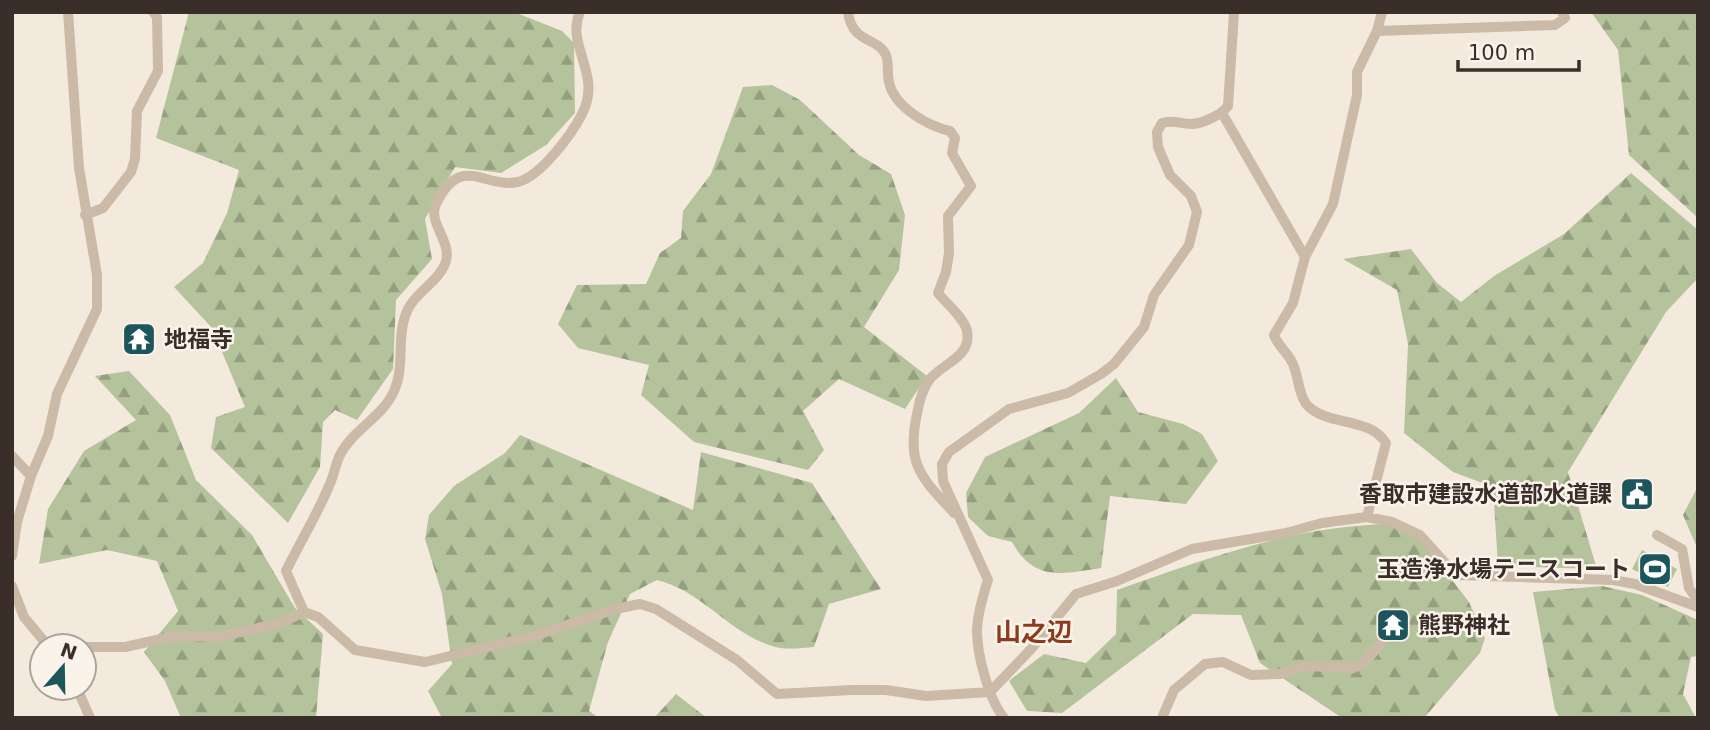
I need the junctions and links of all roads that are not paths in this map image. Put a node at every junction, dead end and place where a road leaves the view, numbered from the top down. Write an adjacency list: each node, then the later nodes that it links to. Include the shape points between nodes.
1 (68, 12): 10 (street)
2 (153, 12): 10 (street, via 157,17 158,71 137,111 131,172 103,208)
3 (580, 12): 21 (street, via 575,24 591,84 584,111 563,144 537,172 517,182 463,175 435,205 448,253 444,266 408,306 398,341 401,363 394,391 339,456 330,485 286,570)
4 (848, 12): 15 (street, via 849,24 886,55 893,95 932,127 950,131 955,138 952,153 971,186 948,216 949,253 938,292 967,328 967,340 960,356 930,379 920,398 911,439 920,471)
5 (1234, 12): 9 (street, via 1230,99)
6 (1382, 12): 8 (street)
7 (1562, 12): 8 (street, via 1565,18 1555,25)
8 (1377, 31): 11 (street, via 1357,72 1357,96 1333,204)
9 (1222, 113): 11 (street); 15 (street, via 1194,124 1169,120 1157,132 1170,175 1191,196 1197,212 1189,245 1154,295 1144,327 1101,374 1068,393 1010,409 949,452 942,464 943,481)
10 (85, 215): 13 (street, via 97,275 97,309 59,387 48,436)
11 (1305, 257): 14 (street, via 1293,303 1274,335 1279,348 1292,360 1307,406 1381,435 1386,443)
12 (12, 456): 13 (street)
13 (31, 476): 17 (street)
14 (1367, 517): 20 (street, via 1420,535 1456,575 1613,580); 25 (street, via 1192,549 1117,581 1085,589 1070,599)
15 (961, 522): 25 (street, via 988,580 975,634)
16 (1657, 535): 19 (street, via 1682,549 1689,588)
17 (12, 556)
18 (12, 586): 22 (street, via 24,617)
19 (1698, 601)
20 (1698, 607)
21 (304, 612): 24 (street, via 280,623 219,637 174,636 125,647); 25 (street, via 318,617 355,650 425,662 640,604 656,609 737,660 777,694)
22 (36, 632)
23 (1381, 643): 27 (street, via 1365,662 1353,668 1307,666 1251,675 1223,662 1205,664 1174,690)
24 (98, 647)
25 (990, 692): 26 (street)
26 (1004, 718)
27 (1161, 718)

